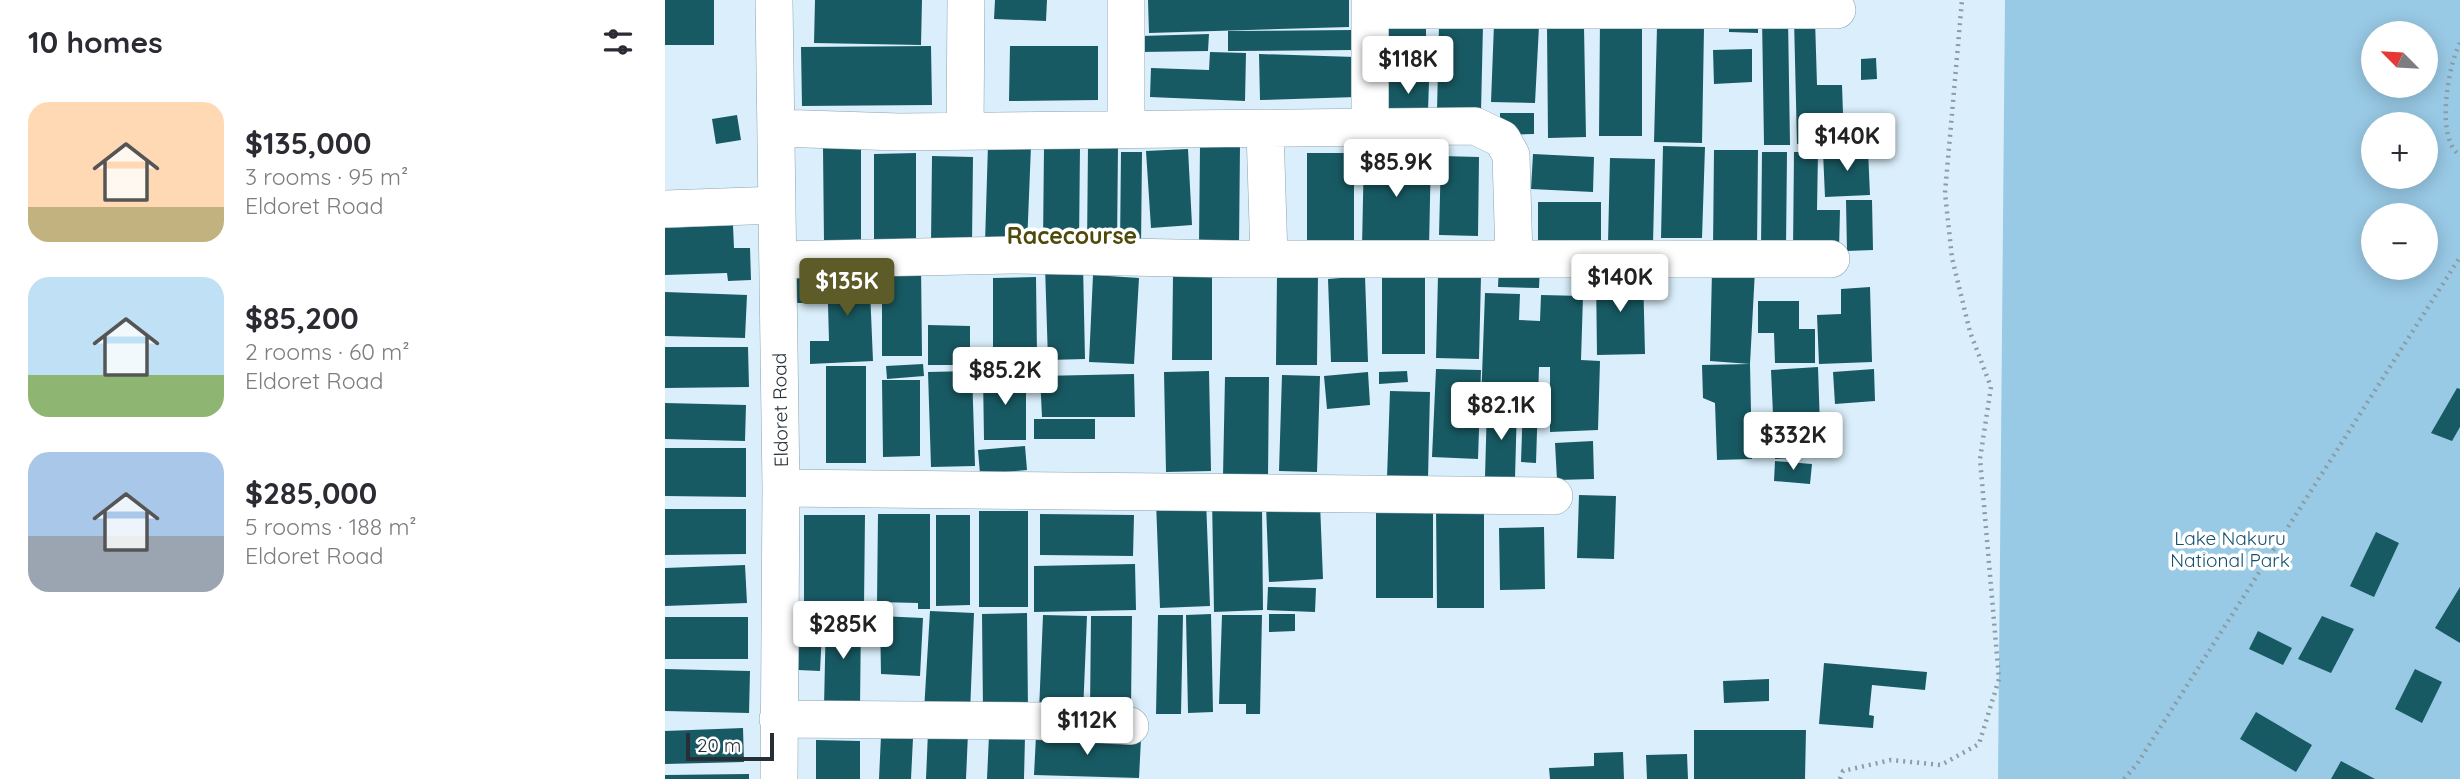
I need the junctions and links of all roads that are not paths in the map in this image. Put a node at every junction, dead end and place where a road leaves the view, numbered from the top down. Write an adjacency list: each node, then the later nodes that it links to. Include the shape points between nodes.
1 (774, 0): 7 (street, Eldoret Road)
2 (966, 0): 10 (street)
3 (1126, 0): 8 (street)
4 (1370, 5): 5 (street); 6 (street)
5 (1837, 10)
6 (1370, 126): 9 (street); 14 (street, via 1475,126 1502,139 1511,155)
7 (776, 128): 10 (street); 11 (street, Eldoret Road)
8 (1126, 128): 9 (street); 10 (street)
9 (1265, 130): 13 (street)
10 (965, 131)
11 (777, 205): 12 (street); 16 (street, Eldoret Road)
12 (665, 209)
13 (1269, 257): 14 (street); 16 (street, via 1012,255)
14 (1514, 257): 15 (street)
15 (1831, 259)
16 (779, 260): 17 (street, Eldoret Road)
17 (781, 488): 18 (street); 19 (street, Eldoret Road)
18 (1554, 496)
19 (778, 719): 20 (street); 21 (street, Eldoret Road)
20 (1130, 726)
21 (779, 779)

